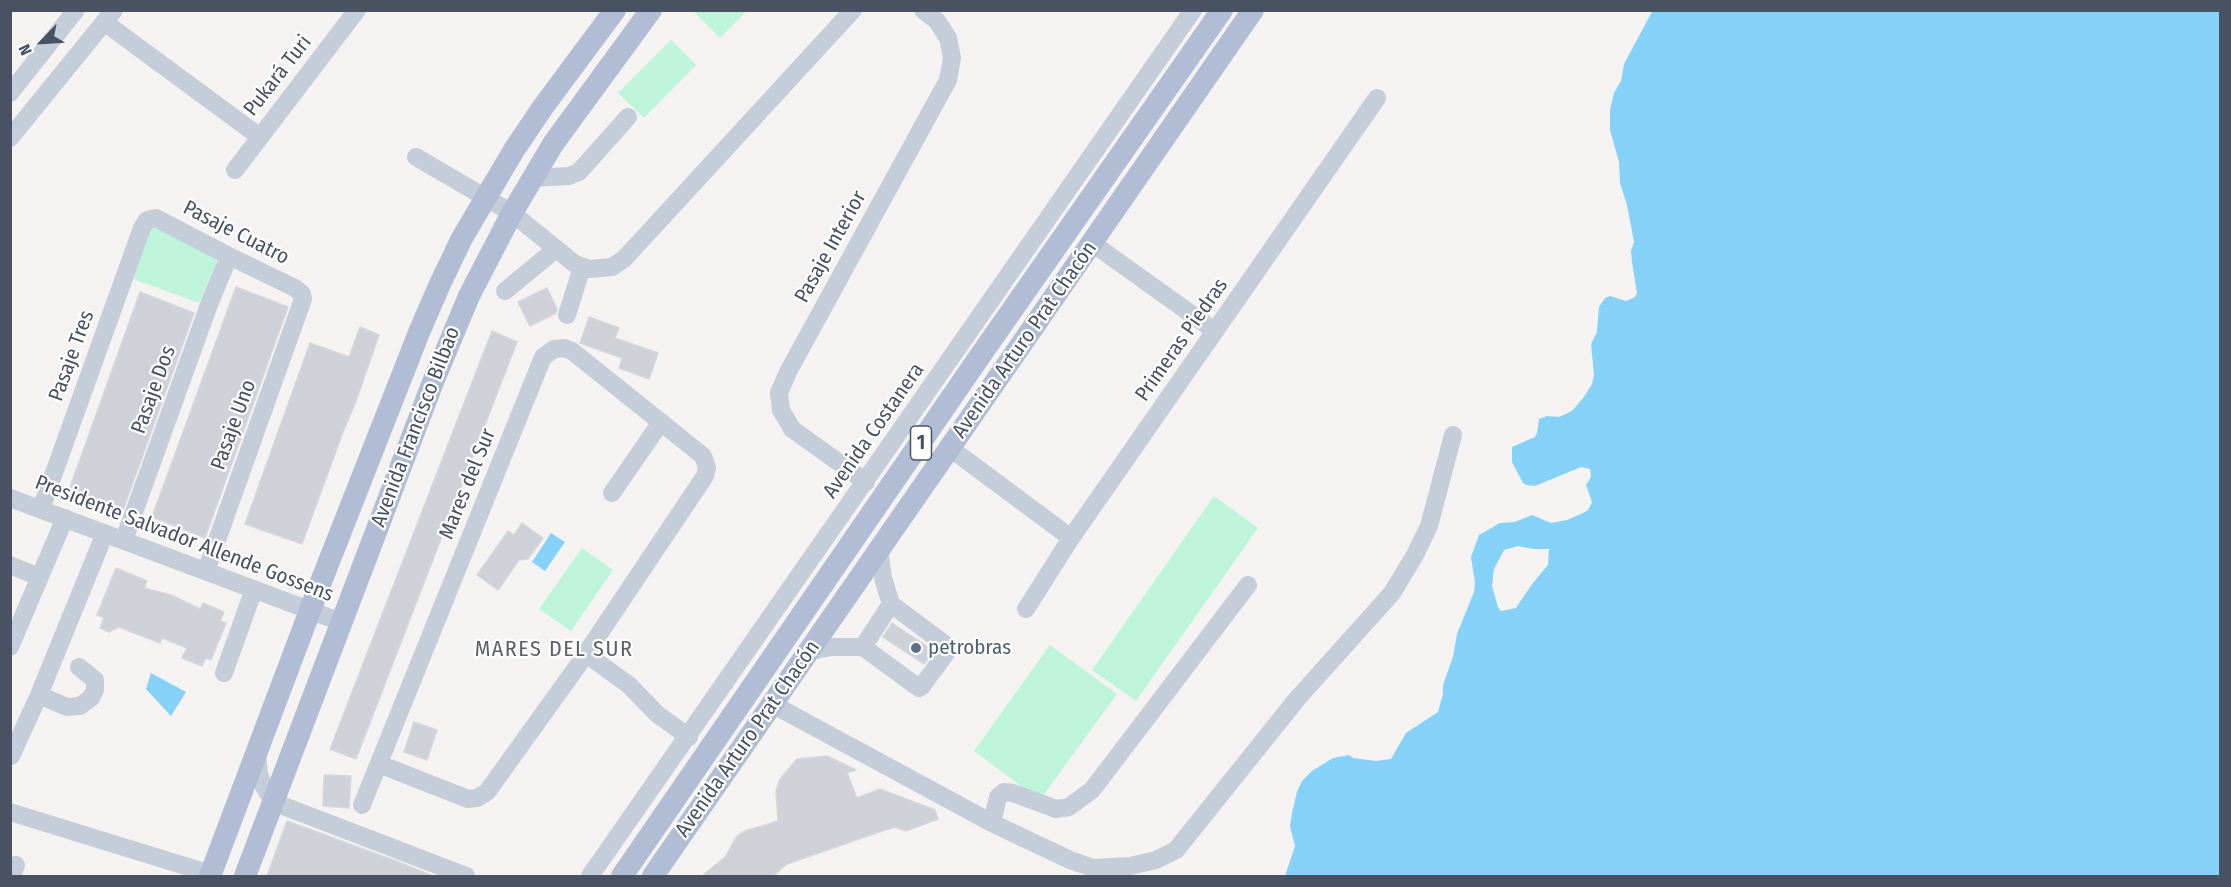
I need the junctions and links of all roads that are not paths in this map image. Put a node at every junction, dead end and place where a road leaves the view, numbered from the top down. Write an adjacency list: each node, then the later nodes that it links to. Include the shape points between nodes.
1 (76, 10): 12 (street)
2 (357, 10): 16 (street, Pukará Turi)
3 (651, 10): 11 (main road, Avenida Francisco Bilbao)
4 (853, 10): 27 (street, via 624,259 604,269)
5 (923, 10): 35 (street, Pasaje Interior, via 937,21 948,38 952,58 948,80 780,393 781,410 792,429)
6 (1193, 10): 35 (street, Avenida Costanera)
7 (1222, 10): 73 (main road, Avenida Arturo Prat Chacón / 1)
8 (613, 11): 11 (street); 21 (main road, Avenida Francisco Bilbao, via 543,107)
9 (1250, 12): 24 (main road, Avenida Arturo Prat Chacón / 1)
10 (109, 16): 14 (street); 16 (street)
11 (636, 30): 20 (main road, Avenida Francisco Bilbao)
12 (10, 93): 14 (street)
13 (1377, 98): 31 (street, Primeras Piedras)
14 (36, 107): 17 (street)
15 (628, 117): 20 (street, via 579,172)
16 (260, 137): 19 (street, Pukará Turi)
17 (10, 138)
18 (416, 157): 21 (street)
19 (235, 170)
20 (532, 178): 22 (main road, Avenida Francisco Bilbao)
21 (486, 196): 22 (street); 51 (main road, Avenida Francisco Bilbao, via 420,330)
22 (512, 213): 25 (street); 52 (main road, Avenida Francisco Bilbao, via 450,339)
23 (147, 220): 26 (street, Pasaje Cuatro, via 156,218); 38 (street, Pasaje Tres)
24 (1092, 243): 31 (street); 34 (main road, Avenida Arturo Prat Chacón / 1)
25 (556, 249): 27 (street); 28 (street)
26 (228, 256): 29 (street, Pasaje Cuatro); 42 (street, Pasaje Dos)
27 (582, 267): 30 (street)
28 (505, 291)
29 (302, 294): 45 (street, Pasaje Uno, via 302,305)
30 (567, 315)
31 (1215, 331): 41 (street, Primeras Piedras)
32 (661, 422): 36 (street); 56 (street, Mares del Sur, via 703,456 705,476); 64 (street, Mares del Sur, via 572,351 554,349 543,357)
33 (1453, 435): 68 (street, via 1429,525 1392,593 1297,699 1176,850 1130,866 1093,867)
34 (950, 448): 41 (street); 43 (main road, Avenida Arturo Prat Chacón / 1)
35 (866, 482): 61 (street, Avenida Costanera)
36 (612, 493)
37 (10, 498): 38 (street, Presidente Salvador Allende Gossens)
38 (41, 509): 39 (street, Presidente Salvador Allende Gossens)
39 (65, 518): 40 (street, Presidente Salvador Allende Gossens); 46 (street)
40 (105, 533): 42 (street, Presidente Salvador Allende Gossens); 59 (street)
41 (1071, 538): 50 (street, Primeras Piedras)
42 (124, 540): 45 (street, Presidente Salvador Allende Gossens)
43 (879, 549): 49 (street); 55 (main road, Avenida Arturo Prat Chacón / 1)
44 (10, 565): 46 (street)
45 (206, 571): 48 (street, Presidente Salvador Allende Gossens)
46 (39, 577): 53 (street)
47 (1248, 585): 68 (street, via 1092,790 1069,807 1056,809 1004,792 998,797)
48 (254, 589): 51 (street, Presidente Salvador Allende Gossens); 58 (street)
49 (891, 604): 54 (street); 54 (street, via 946,645 947,652 919,688)
50 (1026, 609)
51 (310, 610): 52 (street, Presidente Salvador Allende Gossens); 62 (main road, Avenida Francisco Bilbao)
52 (341, 622): 65 (main road, Avenida Francisco Bilbao)
53 (10, 647)
54 (863, 647): 55 (street)
55 (810, 651): 60 (main road, Avenida Arturo Prat Chacón / 1)
56 (583, 659): 61 (street, via 626,696); 64 (street, Mares del Sur, via 487,792 477,798 468,799)
57 (79, 667): 59 (street, via 94,680 92,698 80,706 67,706)
58 (224, 673)
59 (39, 695): 63 (street)
60 (772, 704): 68 (street); 74 (main road, Avenida Arturo Prat Chacón / 1)
61 (689, 737): 72 (street, Avenida Costanera)
62 (257, 752): 65 (street, via 262,783); 69 (main road, Avenida Francisco Bilbao)
63 (11, 756)
64 (380, 764): 66 (street, Mares del Sur)
65 (273, 802): 70 (main road, Avenida Francisco Bilbao); 71 (street)
66 (362, 805)
67 (10, 812): 69 (street)
68 (992, 823)
69 (211, 875)
70 (245, 876)
71 (466, 876)
72 (590, 876)
73 (622, 876)
74 (653, 876)

